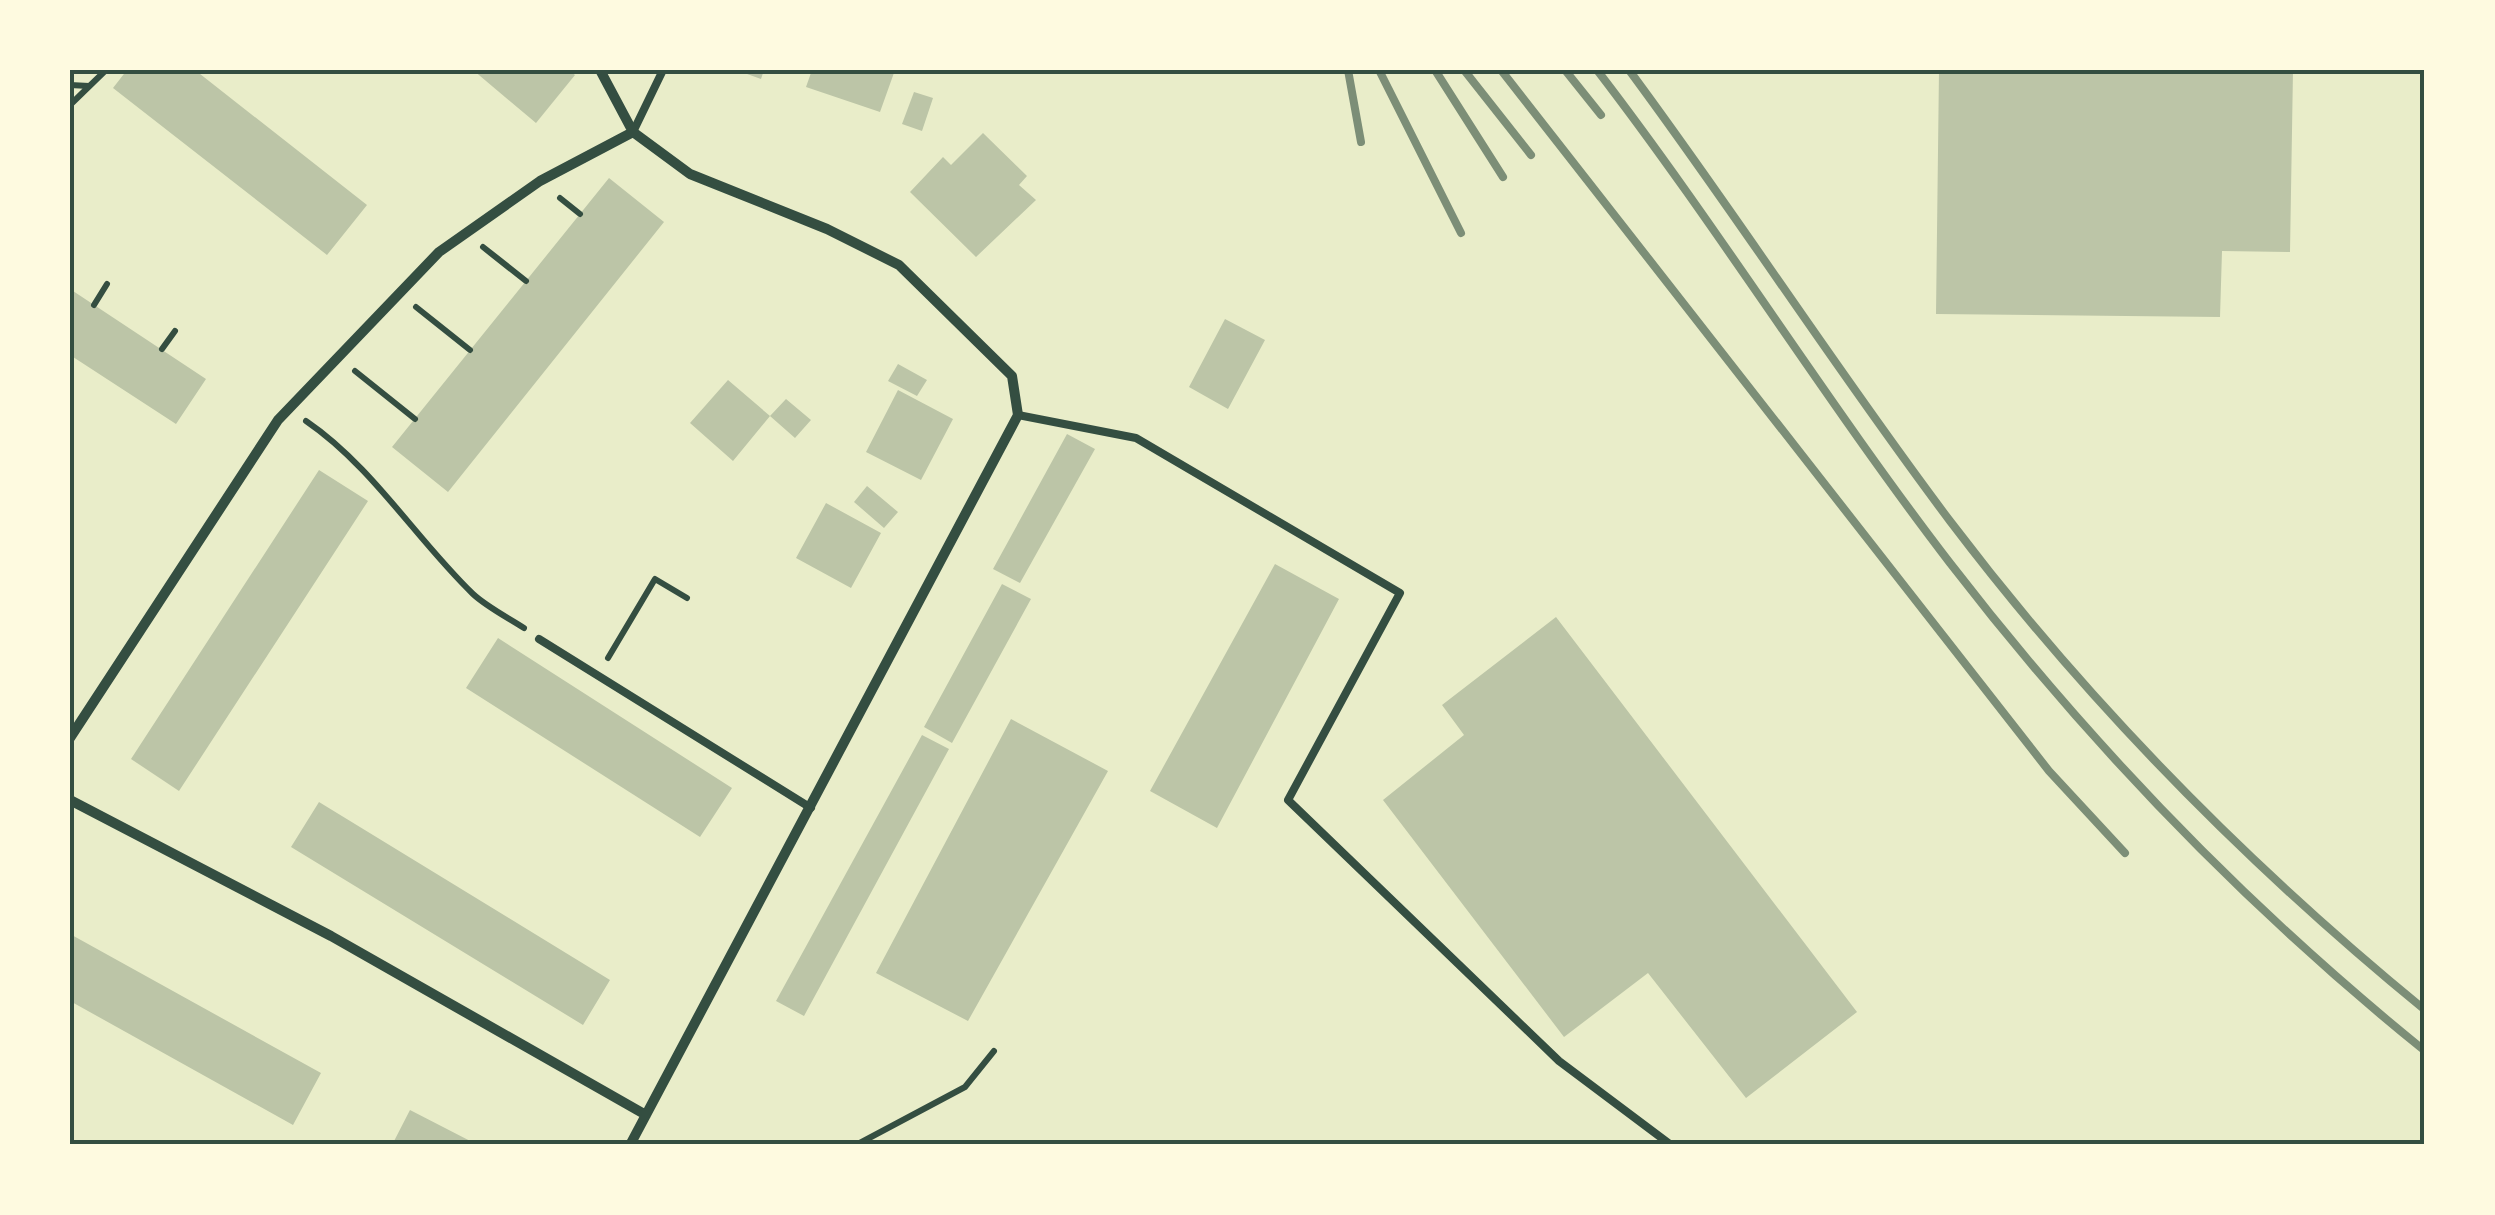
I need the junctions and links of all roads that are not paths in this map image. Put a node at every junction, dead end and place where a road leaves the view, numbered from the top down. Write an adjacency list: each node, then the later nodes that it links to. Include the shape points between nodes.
1 (600, 70): 3 (street)
2 (663, 70): 3 (lane)
3 (633, 132): 4 (street, via 690,174 900,265 1012,376); 6 (street, via 540,182 440,252 278,420)
4 (1018, 415): 8 (street); 11 (lane, via 1136,438 1400,594 1288,800 1559,1061)
5 (540, 639): 8 (lane)
6 (70, 738)
7 (70, 800): 9 (street, via 331,936)
8 (812, 808): 9 (street)
9 (646, 1115): 10 (street)
10 (630, 1145)
11 (1671, 1145)

